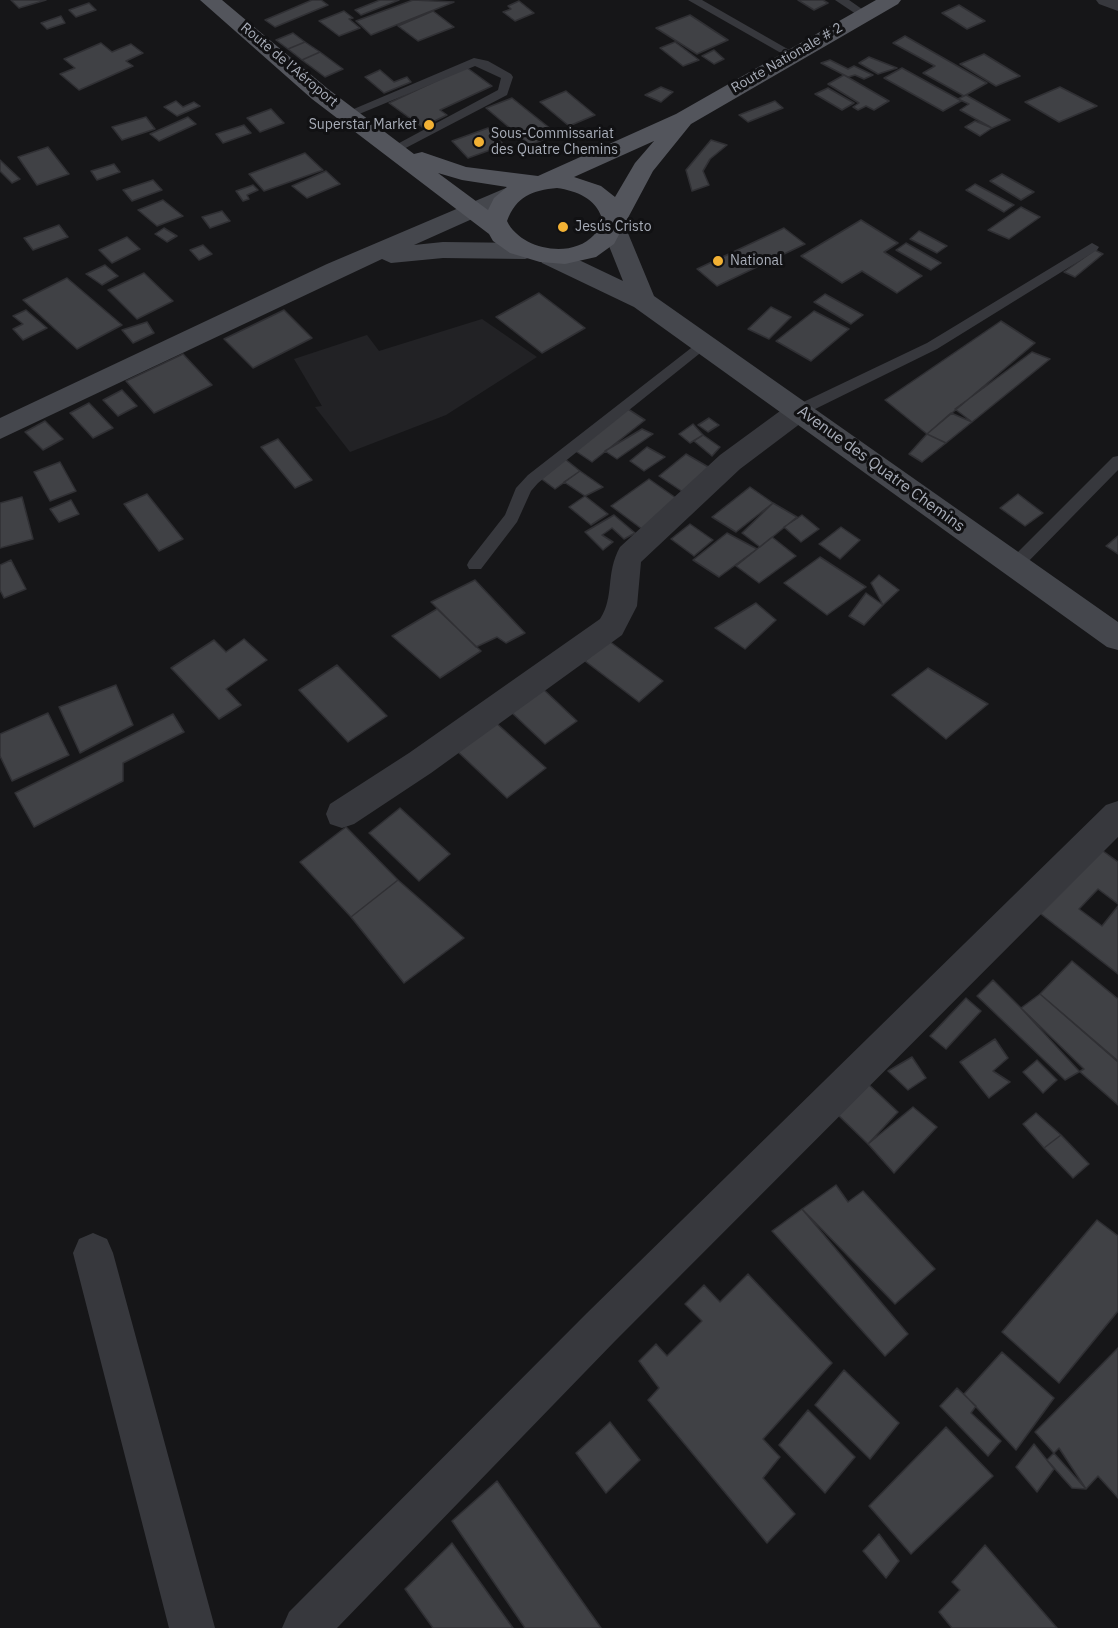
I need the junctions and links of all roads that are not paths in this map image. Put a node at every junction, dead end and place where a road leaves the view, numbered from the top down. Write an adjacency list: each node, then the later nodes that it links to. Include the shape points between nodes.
1 (210, 0): 9 (main road, Route de l’Aéroport)
2 (694, 0): 8 (lane)
3 (841, 0): 7 (lane)
4 (891, 0): 7 (main road, Route Nationale # 2)
5 (1106, 0): 6 (street)
6 (1118, 5)
7 (863, 14): 8 (main road, Route Nationale # 2)
8 (792, 55): 10 (main road, Route Nationale # 2)
9 (348, 114): 11 (main road, Route de l’Aéroport); 11 (lane, via 474,62 484,63 507,77 503,92)
10 (684, 119): 12 (main road, Route Nationale # 2); 14 (main road, Route Nationale # 2, via 643,168)
11 (396, 150): 12 (main road, Route de l’Aéroport, via 462,173); 13 (main road, Route de l’Aéroport)
12 (533, 185): 13 (main road); 14 (main road, via 567,182 598,194 612,209); 15 (main road, via 499,207)
13 (472, 209): 15 (main road, Route de l’Aéroport); 18 (main road)
14 (614, 222): 19 (main road, via 609,234 593,247); 20 (main road)
15 (498, 229): 17 (main road, via 508,242)
16 (1092, 247): 22 (lane, via 932,346)
17 (525, 251): 18 (main road, via 443,250); 19 (main road)
18 (366, 257): 23 (main road)
19 (551, 257): 20 (main road, Avenue des Quatre Chemins)
20 (643, 301): 21 (main road, Avenue des Quatre Chemins)
21 (704, 343): 22 (main road, Avenue des Quatre Chemins); 25 (lane, via 533,479 524,488 512,519)
22 (800, 410): 26 (main road, Avenue des Quatre Chemins); 28 (street, via 730,462 630,555 624,566 624,607 611,627)
23 (0, 429)
24 (1118, 461): 26 (lane)
25 (475, 565)
26 (1015, 565): 27 (main road, Avenue des Quatre Chemins)
27 (1118, 638)
28 (342, 814)
29 (1118, 815): 32 (street, via 601,1327)
30 (93, 1253): 31 (street)
31 (192, 1628)
32 (305, 1628)

